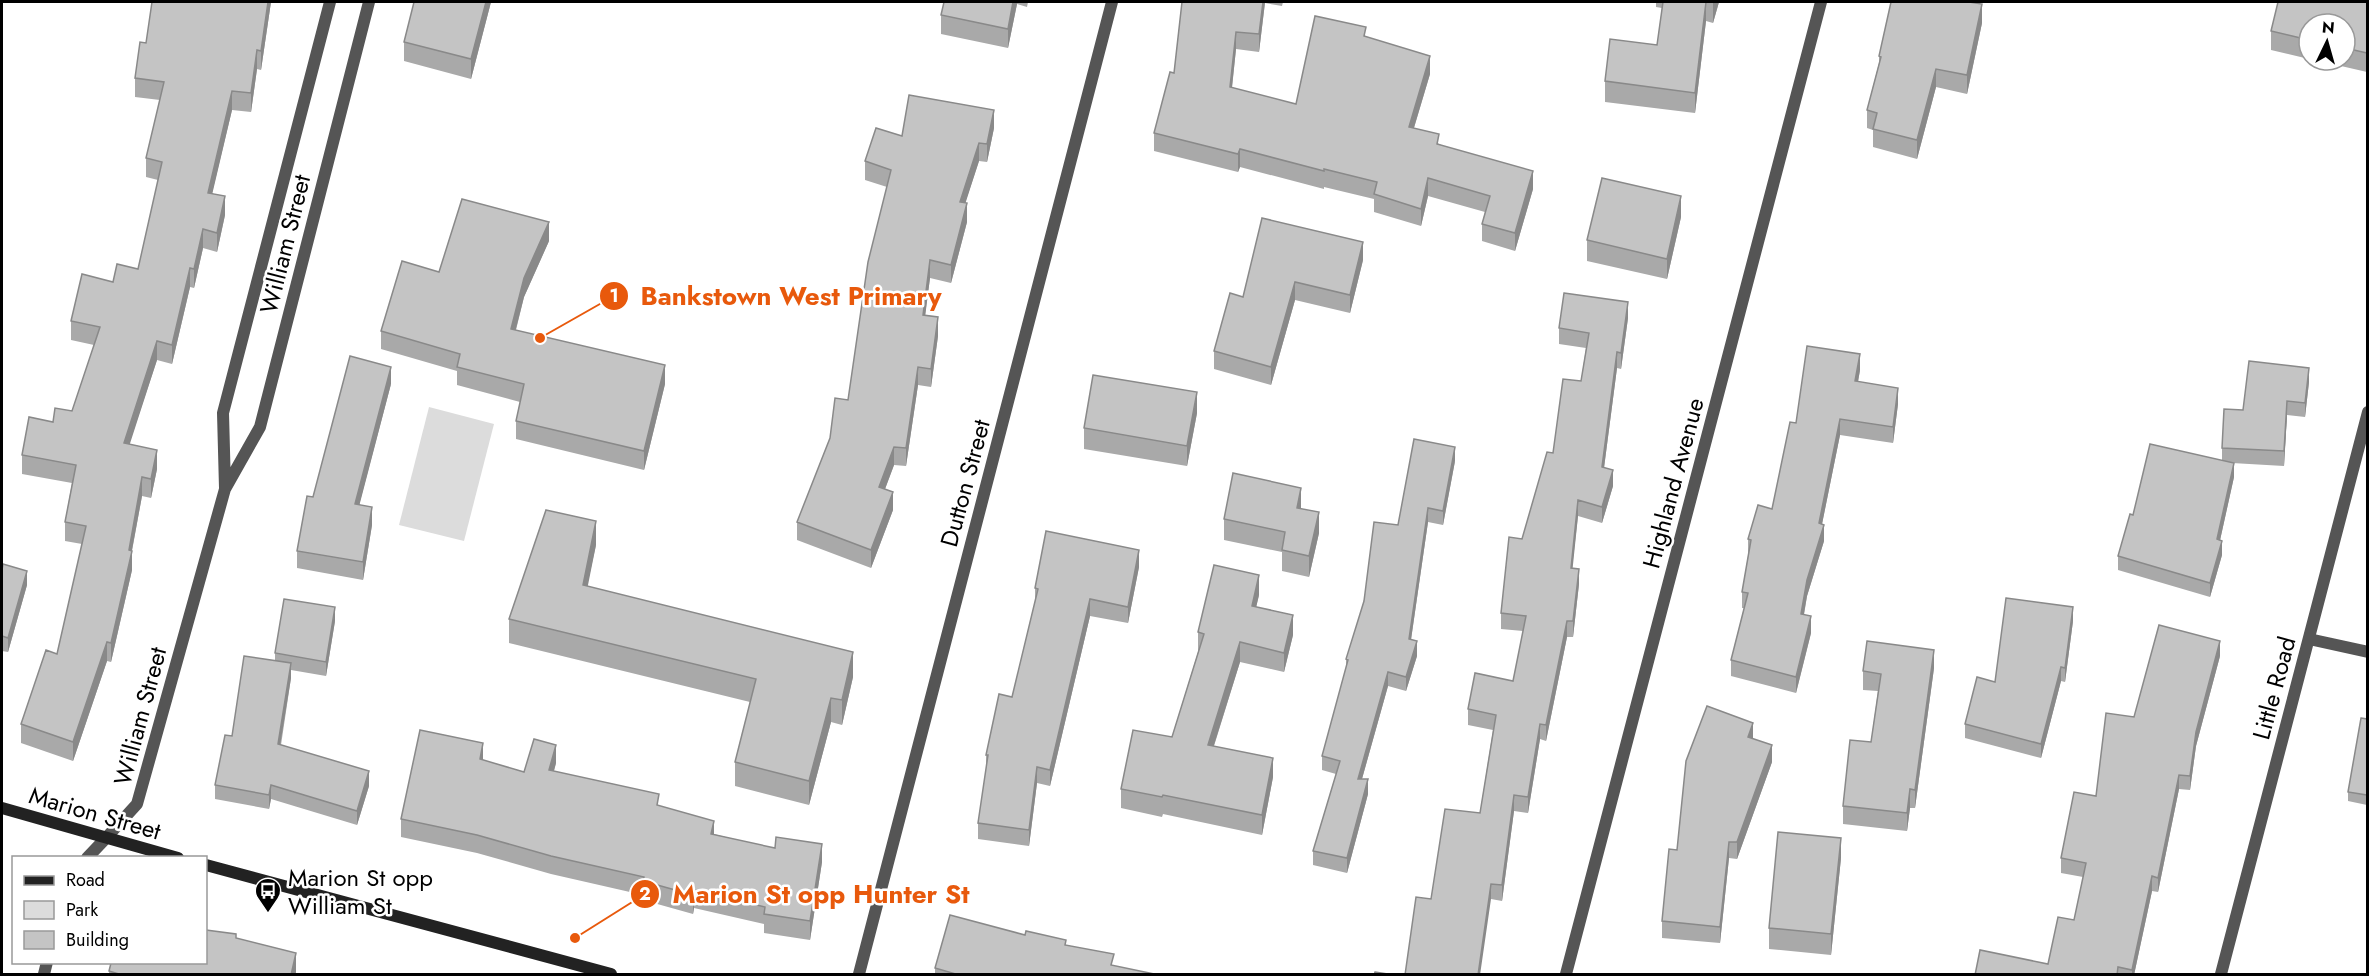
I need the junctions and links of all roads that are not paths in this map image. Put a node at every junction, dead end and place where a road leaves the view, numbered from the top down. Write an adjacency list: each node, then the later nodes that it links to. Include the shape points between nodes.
1 (330, 2): 6 (street, William Street, via 223,413)
2 (369, 2): 6 (street, William Street, via 260,427)
3 (1112, 2): 15 (street, Dutton Street)
4 (1821, 2): 16 (street, Highland Avenue)
5 (2367, 412): 7 (street, Little Road)
6 (225, 489): 10 (street, William Street, via 137,804)
7 (2309, 639): 8 (street); 17 (street, Little Road)
8 (2367, 652)
9 (2, 808): 10 (main road, Marion Street)
10 (106, 838): 11 (street, William Street); 12 (main road, Marion Street)
11 (89, 856)
12 (171, 856)
13 (207, 865): 14 (main road)
14 (610, 975)
15 (859, 975)
16 (1566, 975)
17 (2221, 975)

